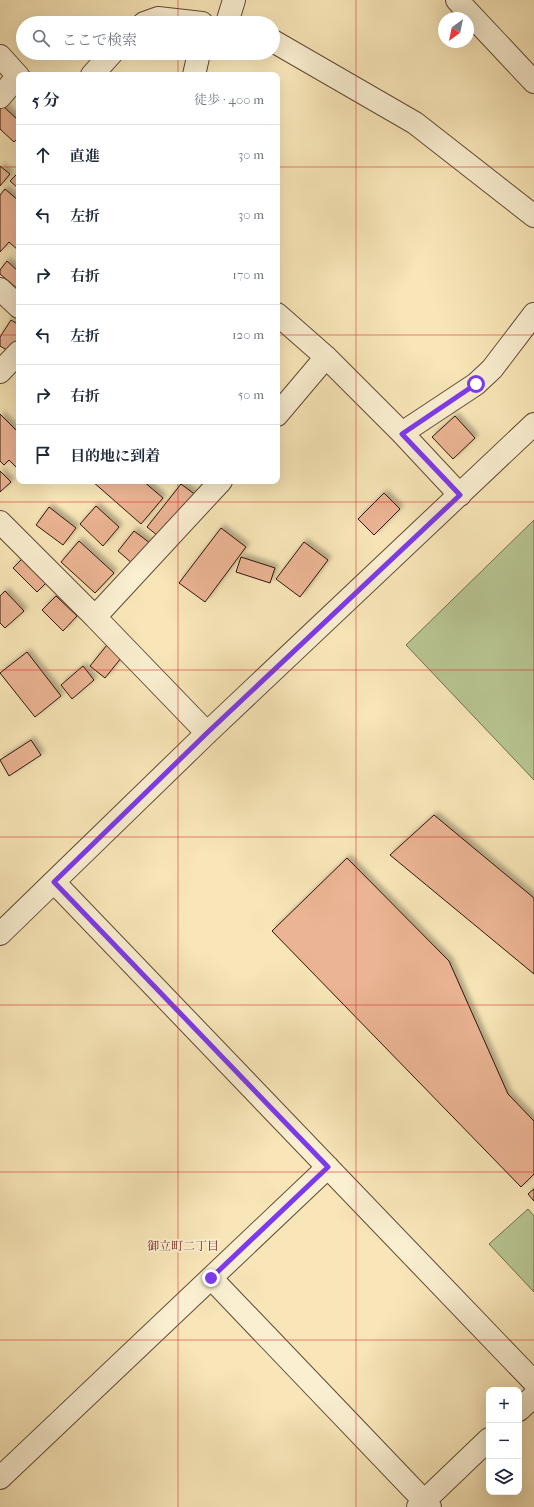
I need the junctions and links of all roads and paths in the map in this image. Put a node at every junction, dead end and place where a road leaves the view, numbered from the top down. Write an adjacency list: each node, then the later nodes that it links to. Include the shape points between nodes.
1 (234, 0): 3 (street)
2 (457, 0): 12 (street)
3 (229, 16)
4 (280, 45): 14 (street, via 414,123)
5 (0, 56): 10 (street)
6 (106, 60): 8 (street)
7 (197, 60): 9 (street)
8 (95, 72)
9 (195, 72)
10 (16, 74)
11 (16, 80): 13 (street)
12 (534, 82)
13 (0, 97)
14 (534, 216)
15 (0, 289): 16 (street)
16 (16, 304)
17 (534, 314): 24 (street, via 492,369 476,384)
18 (280, 317): 20 (street)
19 (16, 355): 21 (street)
20 (326, 357): 22 (street); 24 (street)
21 (0, 372)
22 (280, 411)
23 (534, 424): 26 (street)
24 (402, 434): 26 (street)
25 (215, 484): 28 (street)
26 (460, 495): 29 (street)
27 (0, 522): 28 (street)
28 (95, 617): 29 (street)
29 (207, 733): 30 (street)
30 (54, 882): 31 (street); 32 (street)
31 (0, 934)
32 (328, 1167): 33 (street); 34 (street)
33 (211, 1278): 38 (street); 39 (street)
34 (534, 1382)
35 (534, 1396): 36 (street)
36 (522, 1407)
37 (486, 1442): 39 (street)
38 (0, 1478)
39 (424, 1505)

